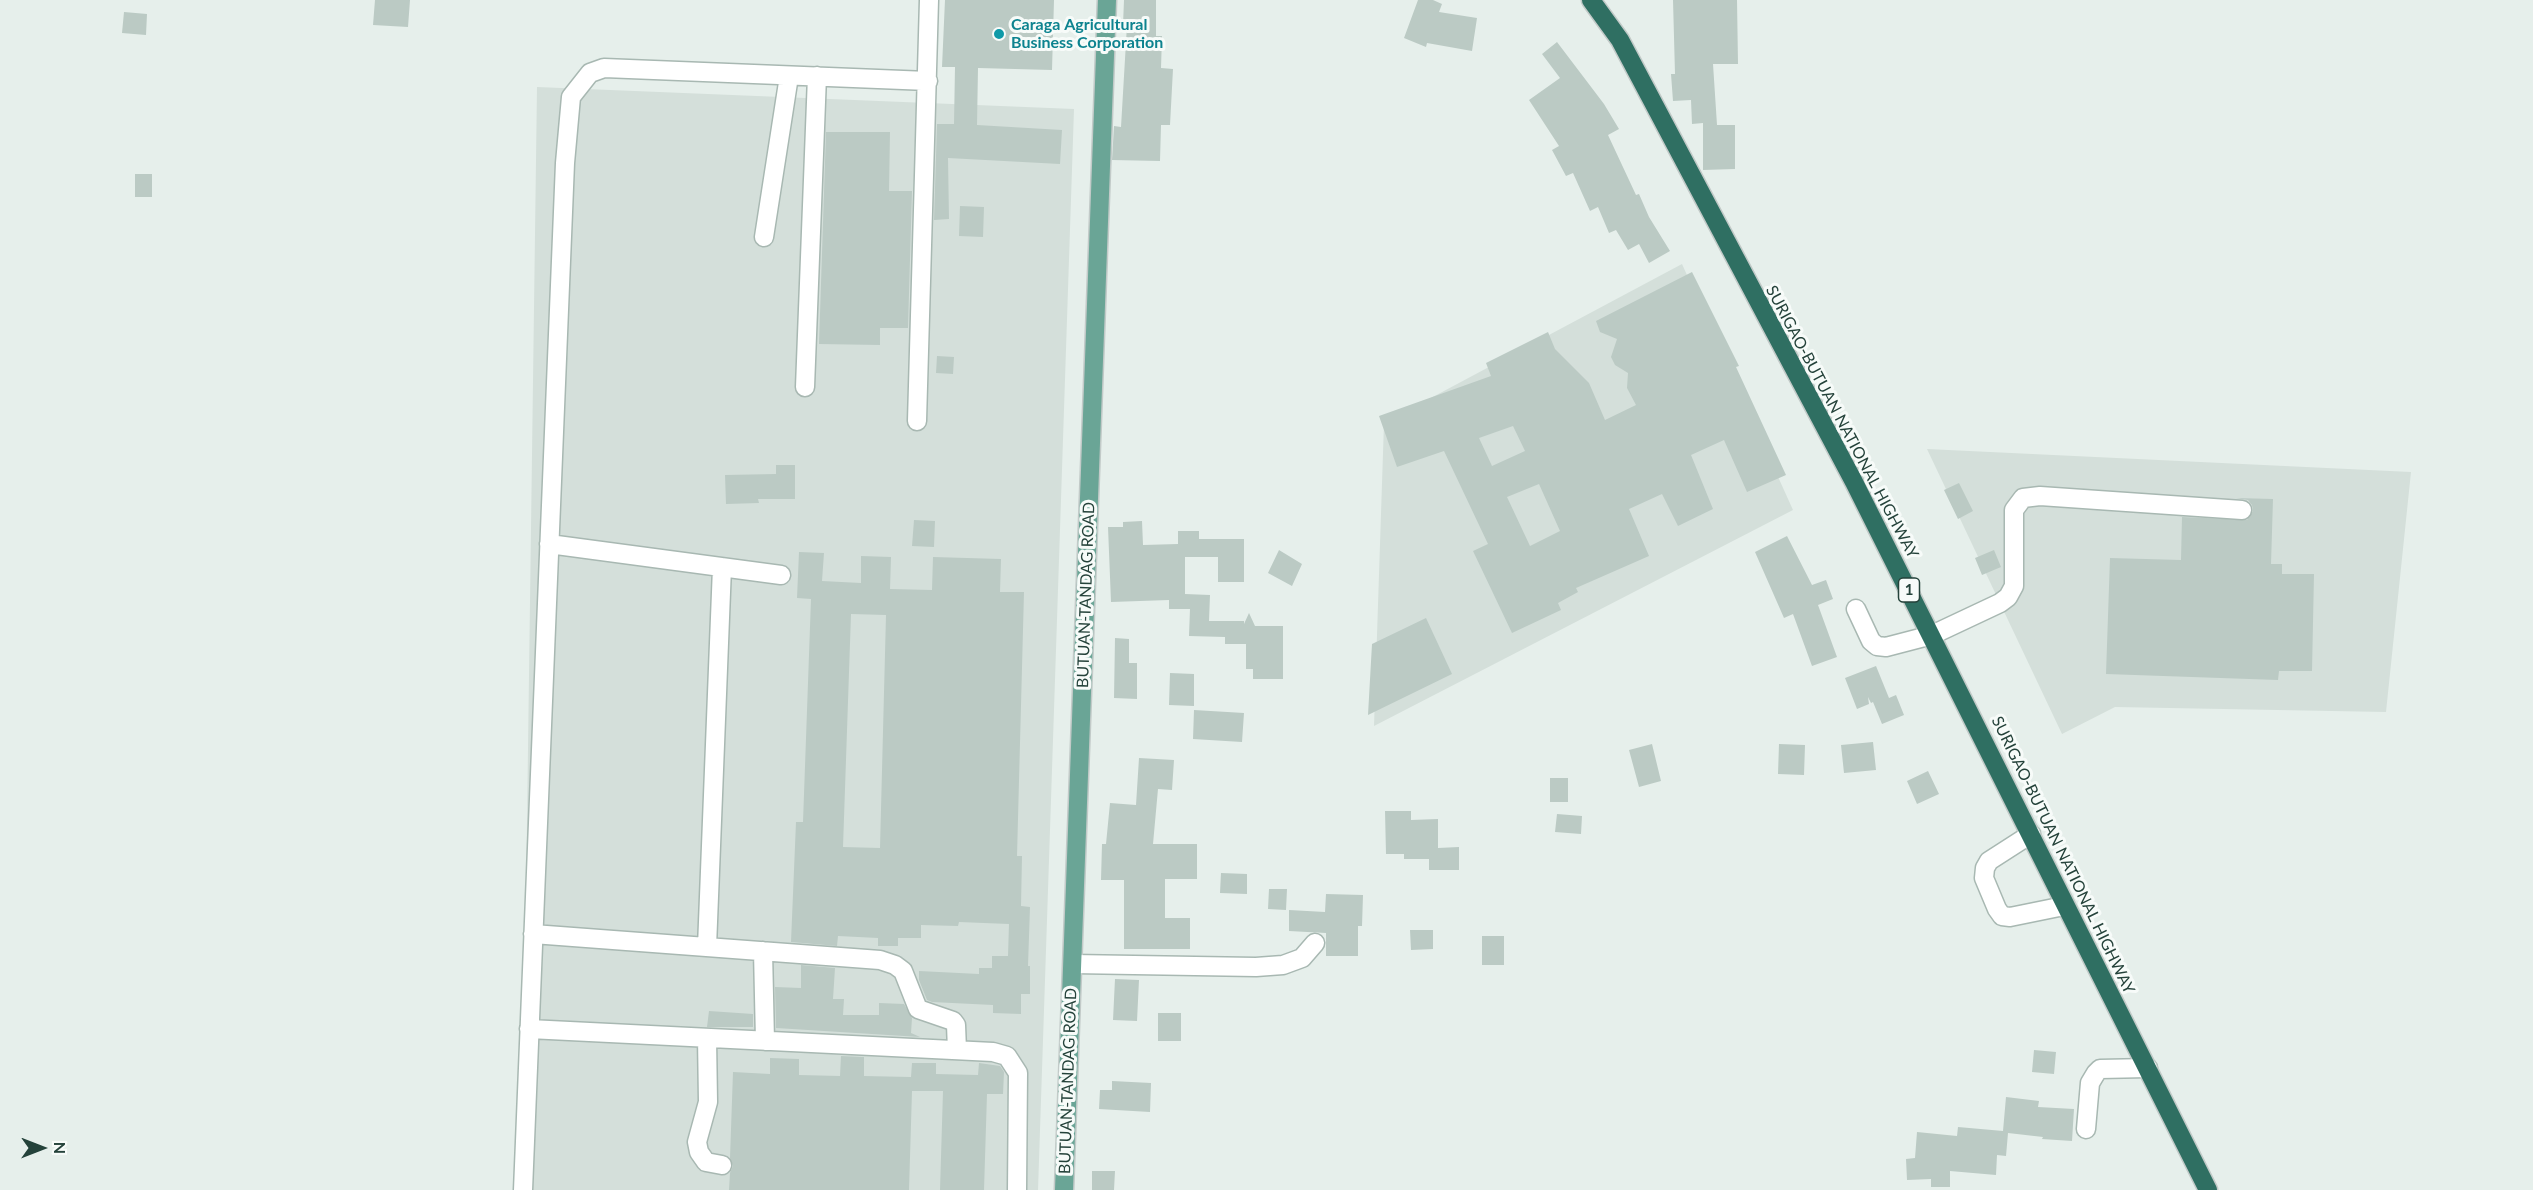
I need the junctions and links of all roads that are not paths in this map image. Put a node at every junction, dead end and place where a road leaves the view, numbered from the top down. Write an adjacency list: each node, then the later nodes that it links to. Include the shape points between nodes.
1 (929, 0): 6 (lane)
2 (1107, 0): 22 (main road, BUTUAN-TANDAG ROAD)
3 (1591, 0): 15 (highway, SURIGAO-BUTUAN NATIONAL HIGHWAY / 1, via 1620,40)
4 (789, 76): 5 (lane); 7 (lane); 11 (lane, via 604,68 590,73 571,97)
5 (817, 76): 6 (lane); 8 (lane)
6 (928, 81): 9 (lane)
7 (764, 237)
8 (805, 387)
9 (917, 421)
10 (2242, 510): 15 (lane, via 2023,498 2014,510 2014,585 2008,597)
11 (549, 544): 12 (lane); 18 (lane)
12 (722, 567): 13 (lane); 20 (lane)
13 (781, 574)
14 (1856, 609): 15 (lane, via 1877,646)
15 (1932, 634): 16 (highway, SURIGAO-BUTUAN NATIONAL HIGHWAY / 1)
16 (2031, 834): 17 (highway, SURIGAO-BUTUAN NATIONAL HIGHWAY / 1); 17 (lane, via 1989,861 1985,868 1984,878 1997,909 2002,916 2010,917)
17 (2064, 906): 27 (highway, SURIGAO-BUTUAN NATIONAL HIGHWAY / 1)
18 (533, 934): 20 (lane); 23 (lane)
19 (1315, 943): 22 (lane, via 1302,958 1256,967)
20 (707, 947): 21 (lane)
21 (763, 951): 25 (lane); 26 (lane, via 895,964 903,971 918,1010 949,1018 956,1024)
22 (1073, 964): 32 (main road, BUTUAN-TANDAG ROAD)
23 (529, 1029): 24 (lane); 30 (lane)
24 (707, 1038): 25 (lane); 29 (lane, via 708,1102 697,1142 706,1162)
25 (765, 1041): 26 (lane)
26 (957, 1050): 31 (lane, via 1007,1056 1018,1073)
27 (2148, 1068): 28 (lane, via 2100,1069 2090,1083); 33 (highway, SURIGAO-BUTUAN NATIONAL HIGHWAY / 1)
28 (2086, 1129)
29 (722, 1165)
30 (523, 1190)
31 (1017, 1190)
32 (1064, 1190)
33 (2208, 1190)

